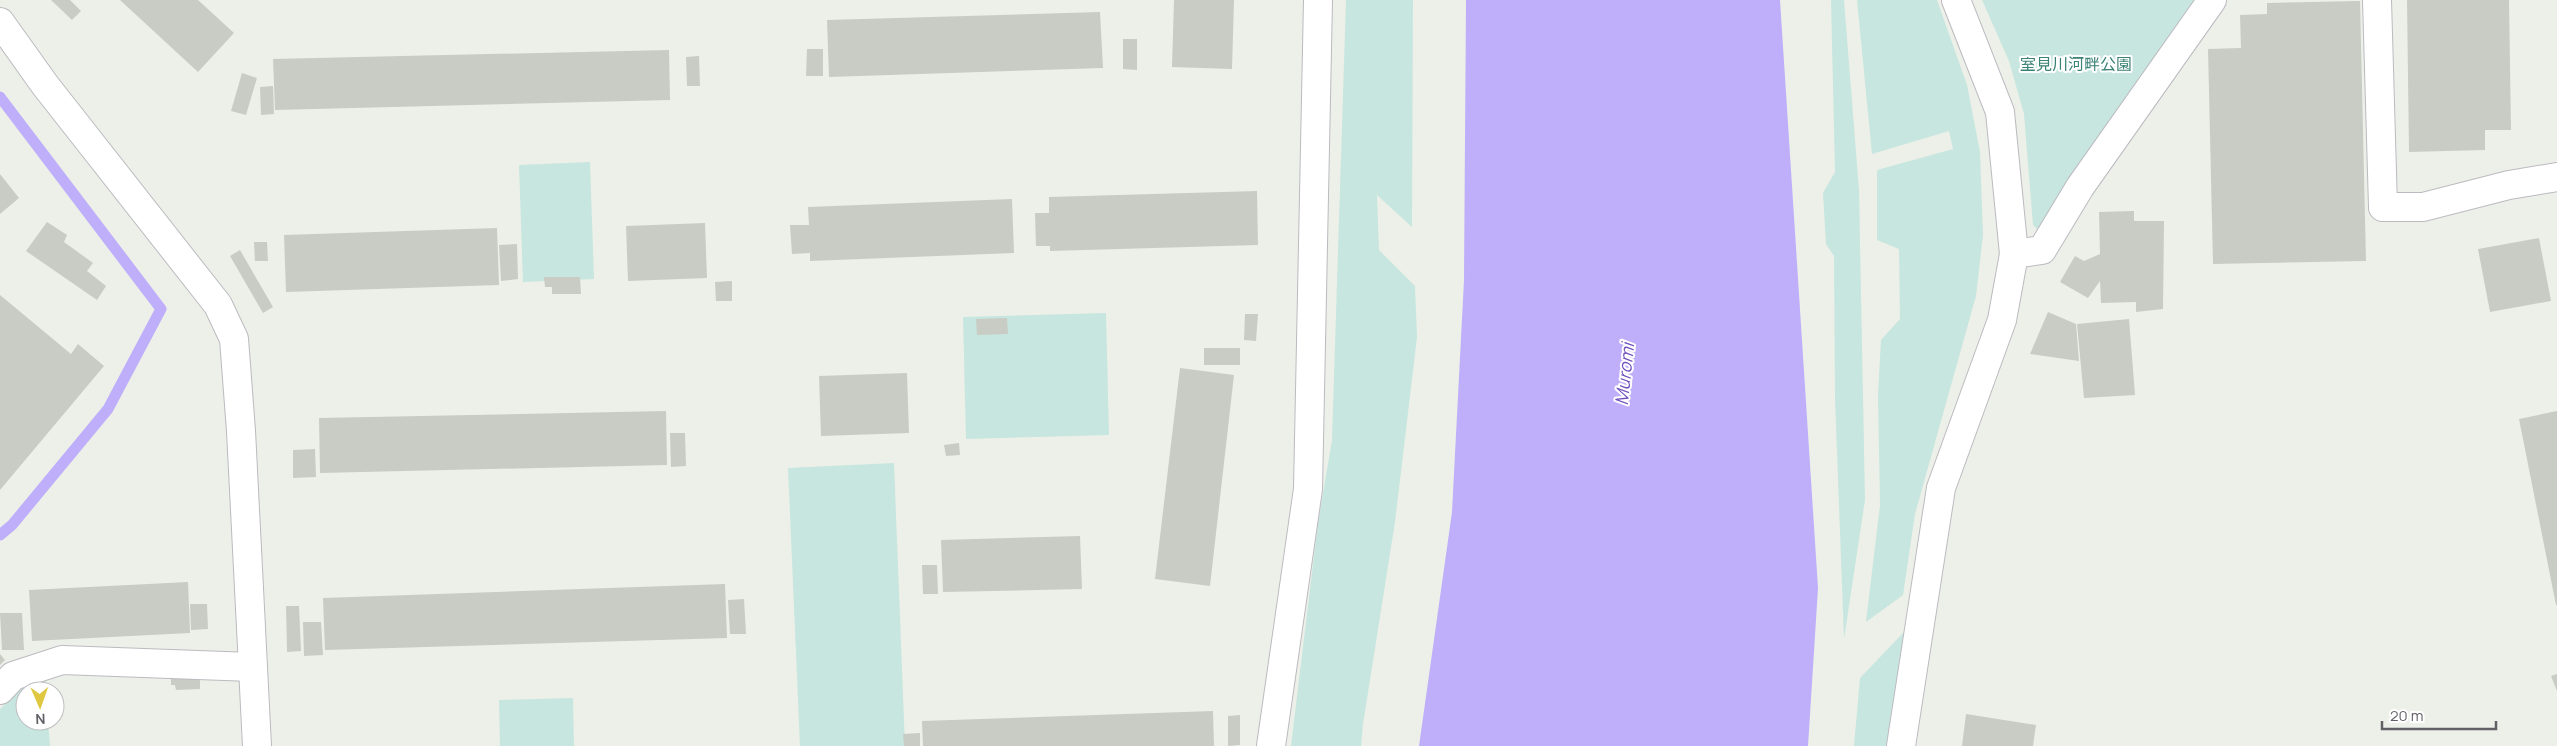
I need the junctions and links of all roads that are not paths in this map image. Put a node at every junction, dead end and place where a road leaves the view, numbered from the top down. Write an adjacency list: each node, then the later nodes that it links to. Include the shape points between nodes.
1 (1318, 0): 11 (street, via 1308,489)
2 (1956, 0): 7 (street, via 2000,112)
3 (2212, 0): 7 (street, via 2080,187 2042,250)
4 (2377, 0): 6 (street, via 2383,207 2423,207 2509,185)
5 (0, 22): 8 (street, via 45,85 218,305 234,339)
6 (2557, 177)
7 (2014, 254): 12 (street, via 2002,320 1941,488)
8 (252, 667): 9 (street, via 62,660 12,676); 10 (street)
9 (0, 690)
10 (257, 746)
11 (1270, 746)
12 (1901, 746)

